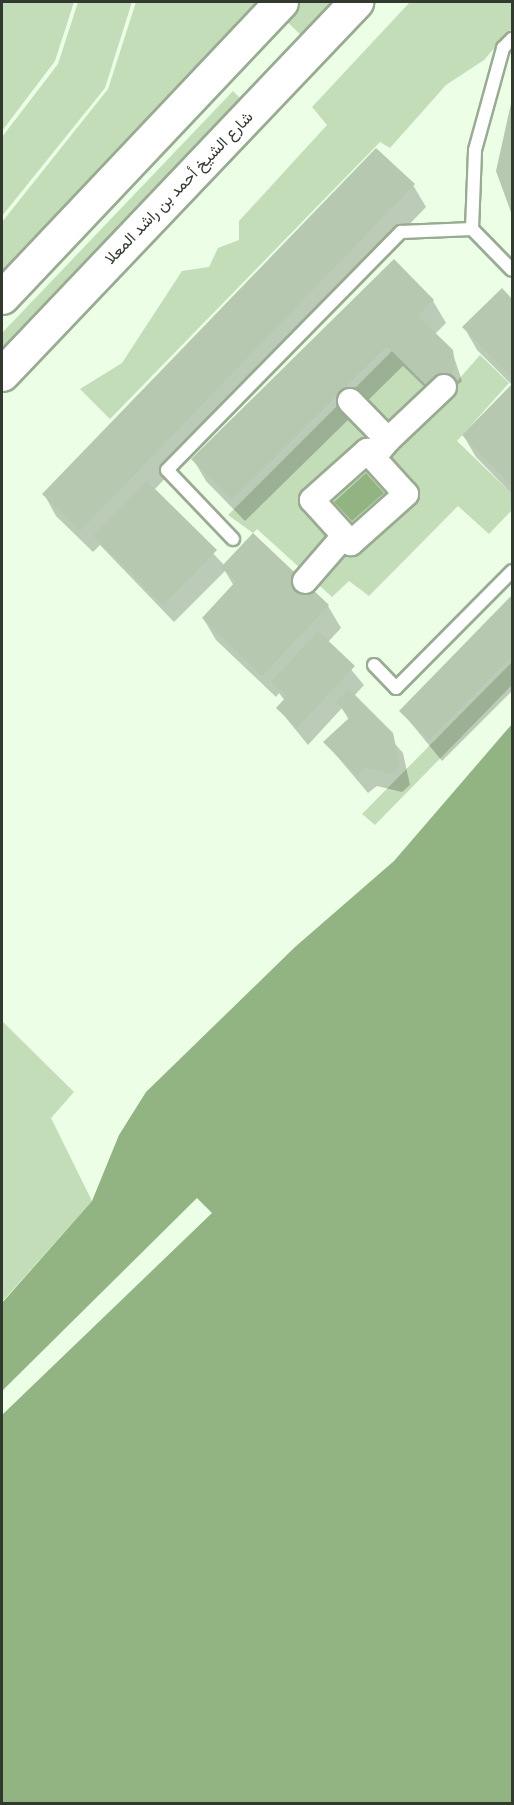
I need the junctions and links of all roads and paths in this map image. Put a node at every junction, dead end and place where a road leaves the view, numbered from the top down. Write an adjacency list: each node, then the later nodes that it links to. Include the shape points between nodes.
1 (281, 2): 6 (main road)
2 (356, 2): 7 (main road, شارع الشيخ أحمد بن راشد المعلا)
3 (513, 39): 4 (lane, via 503,48 475,150)
4 (472, 229): 5 (lane); 12 (lane, via 401,232 167,470)
5 (513, 270)
6 (2, 297)
7 (2, 374)
8 (444, 387): 10 (street)
9 (350, 401): 10 (street)
10 (381, 448): 11 (street, via 406,494 351,543); 11 (street, via 367,451 312,500)
11 (344, 536): 14 (street)
12 (233, 539)
13 (513, 571): 15 (lane, via 396,688)
14 (304, 582)
15 (374, 665)

